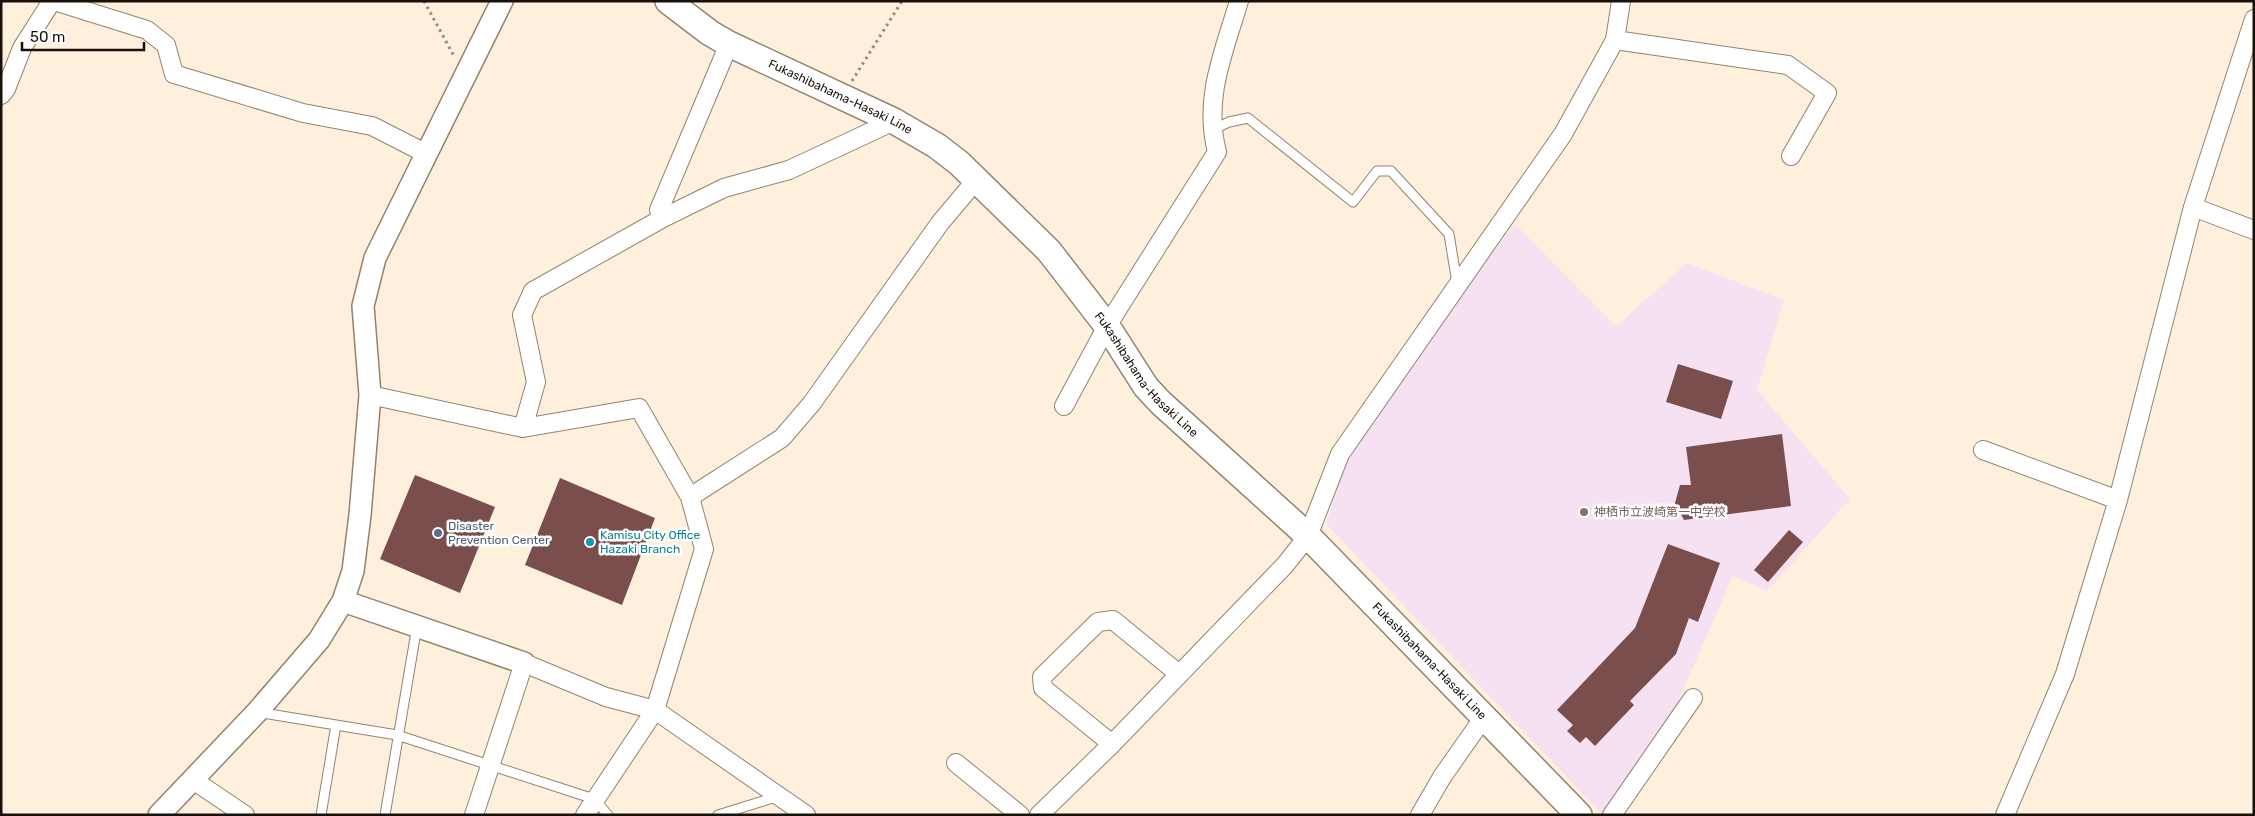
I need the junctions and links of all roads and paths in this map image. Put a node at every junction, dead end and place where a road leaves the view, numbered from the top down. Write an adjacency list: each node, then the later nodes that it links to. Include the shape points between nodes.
1 (53, 1): 12 (street, via 22,48); 16 (street, via 147,30 166,45 174,74 303,114 372,126)
2 (424, 1): 11 (path, via 456,60)
3 (502, 1): 11 (street)
4 (668, 1): 10 (main road, Fukashibahama-Hasaki Line)
5 (902, 1): 13 (path)
6 (1238, 1): 15 (street, via 1213,91)
7 (1621, 1): 9 (street)
8 (2254, 19): 19 (street)
9 (1614, 40): 17 (street, via 1788,65 1826,93); 22 (street, via 1563,134)
10 (729, 44): 13 (main road, Fukashibahama-Hasaki Line); 20 (street, via 659,210)
11 (469, 67): 16 (street)
12 (1, 95)
13 (843, 96): 14 (main road, Fukashibahama-Hasaki Line)
14 (894, 120): 18 (main road, Fukashibahama-Hasaki Line, via 937,146); 20 (street, via 789,170 724,188)
15 (1212, 130): 22 (lane, via 1248,118 1353,202 1377,171 1391,170 1449,234 1456,277); 23 (street, via 1217,152)
16 (426, 154): 24 (street, via 375,258 364,306)
17 (1791, 156)
18 (977, 179): 23 (main road, Fukashibahama-Hasaki Line, via 1049,251); 28 (street, via 940,223 812,403 782,438)
19 (2193, 207): 21 (street); 29 (street)
20 (663, 218): 26 (street, via 532,291 522,315 536,382)
21 (2254, 230)
22 (1460, 282): 30 (street, via 1340,454)
23 (1107, 326): 25 (street); 30 (main road, Fukashibahama-Hasaki Line, via 1141,380 1161,403)
24 (370, 395): 26 (street); 31 (street, via 353,571)
25 (1064, 406)
26 (523, 428): 28 (street, via 639,408)
27 (1983, 450): 29 (street)
28 (690, 497): 36 (street, via 704,549)
29 (2118, 500): 61 (street, via 2065,674)
30 (1308, 536): 34 (street, via 1285,565); 38 (main road, Fukashibahama-Hasaki Line)
31 (343, 601): 32 (street); 37 (street, via 319,640)
32 (417, 626): 33 (street); 40 (lane)
33 (524, 663): 36 (street, via 606,697); 43 (street)
34 (1179, 674): 41 (street); 41 (street, via 1113,620 1098,622 1042,677 1043,688)
35 (1693, 698): 60 (street)
36 (655, 710): 45 (street); 46 (street)
37 (257, 712): 39 (lane); 44 (street)
38 (1484, 716): 58 (street); 59 (main road, Fukashibahama-Hasaki Line)
39 (336, 725): 40 (lane); 49 (lane)
40 (397, 735): 43 (lane); 50 (lane)
41 (1112, 744): 57 (street)
42 (956, 763): 56 (street)
43 (490, 766): 46 (lane); 51 (street)
44 (193, 780): 47 (street); 48 (street)
45 (779, 796): 54 (lane); 55 (street)
46 (594, 799): 52 (street); 53 (lane)
47 (159, 815)
48 (245, 815)
49 (321, 815)
50 (385, 815)
51 (474, 815)
52 (585, 815)
53 (608, 815)
54 (718, 815)
55 (806, 815)
56 (1020, 815)
57 (1039, 815)
58 (1420, 815)
59 (1578, 815)
60 (1612, 815)
61 (2005, 815)

